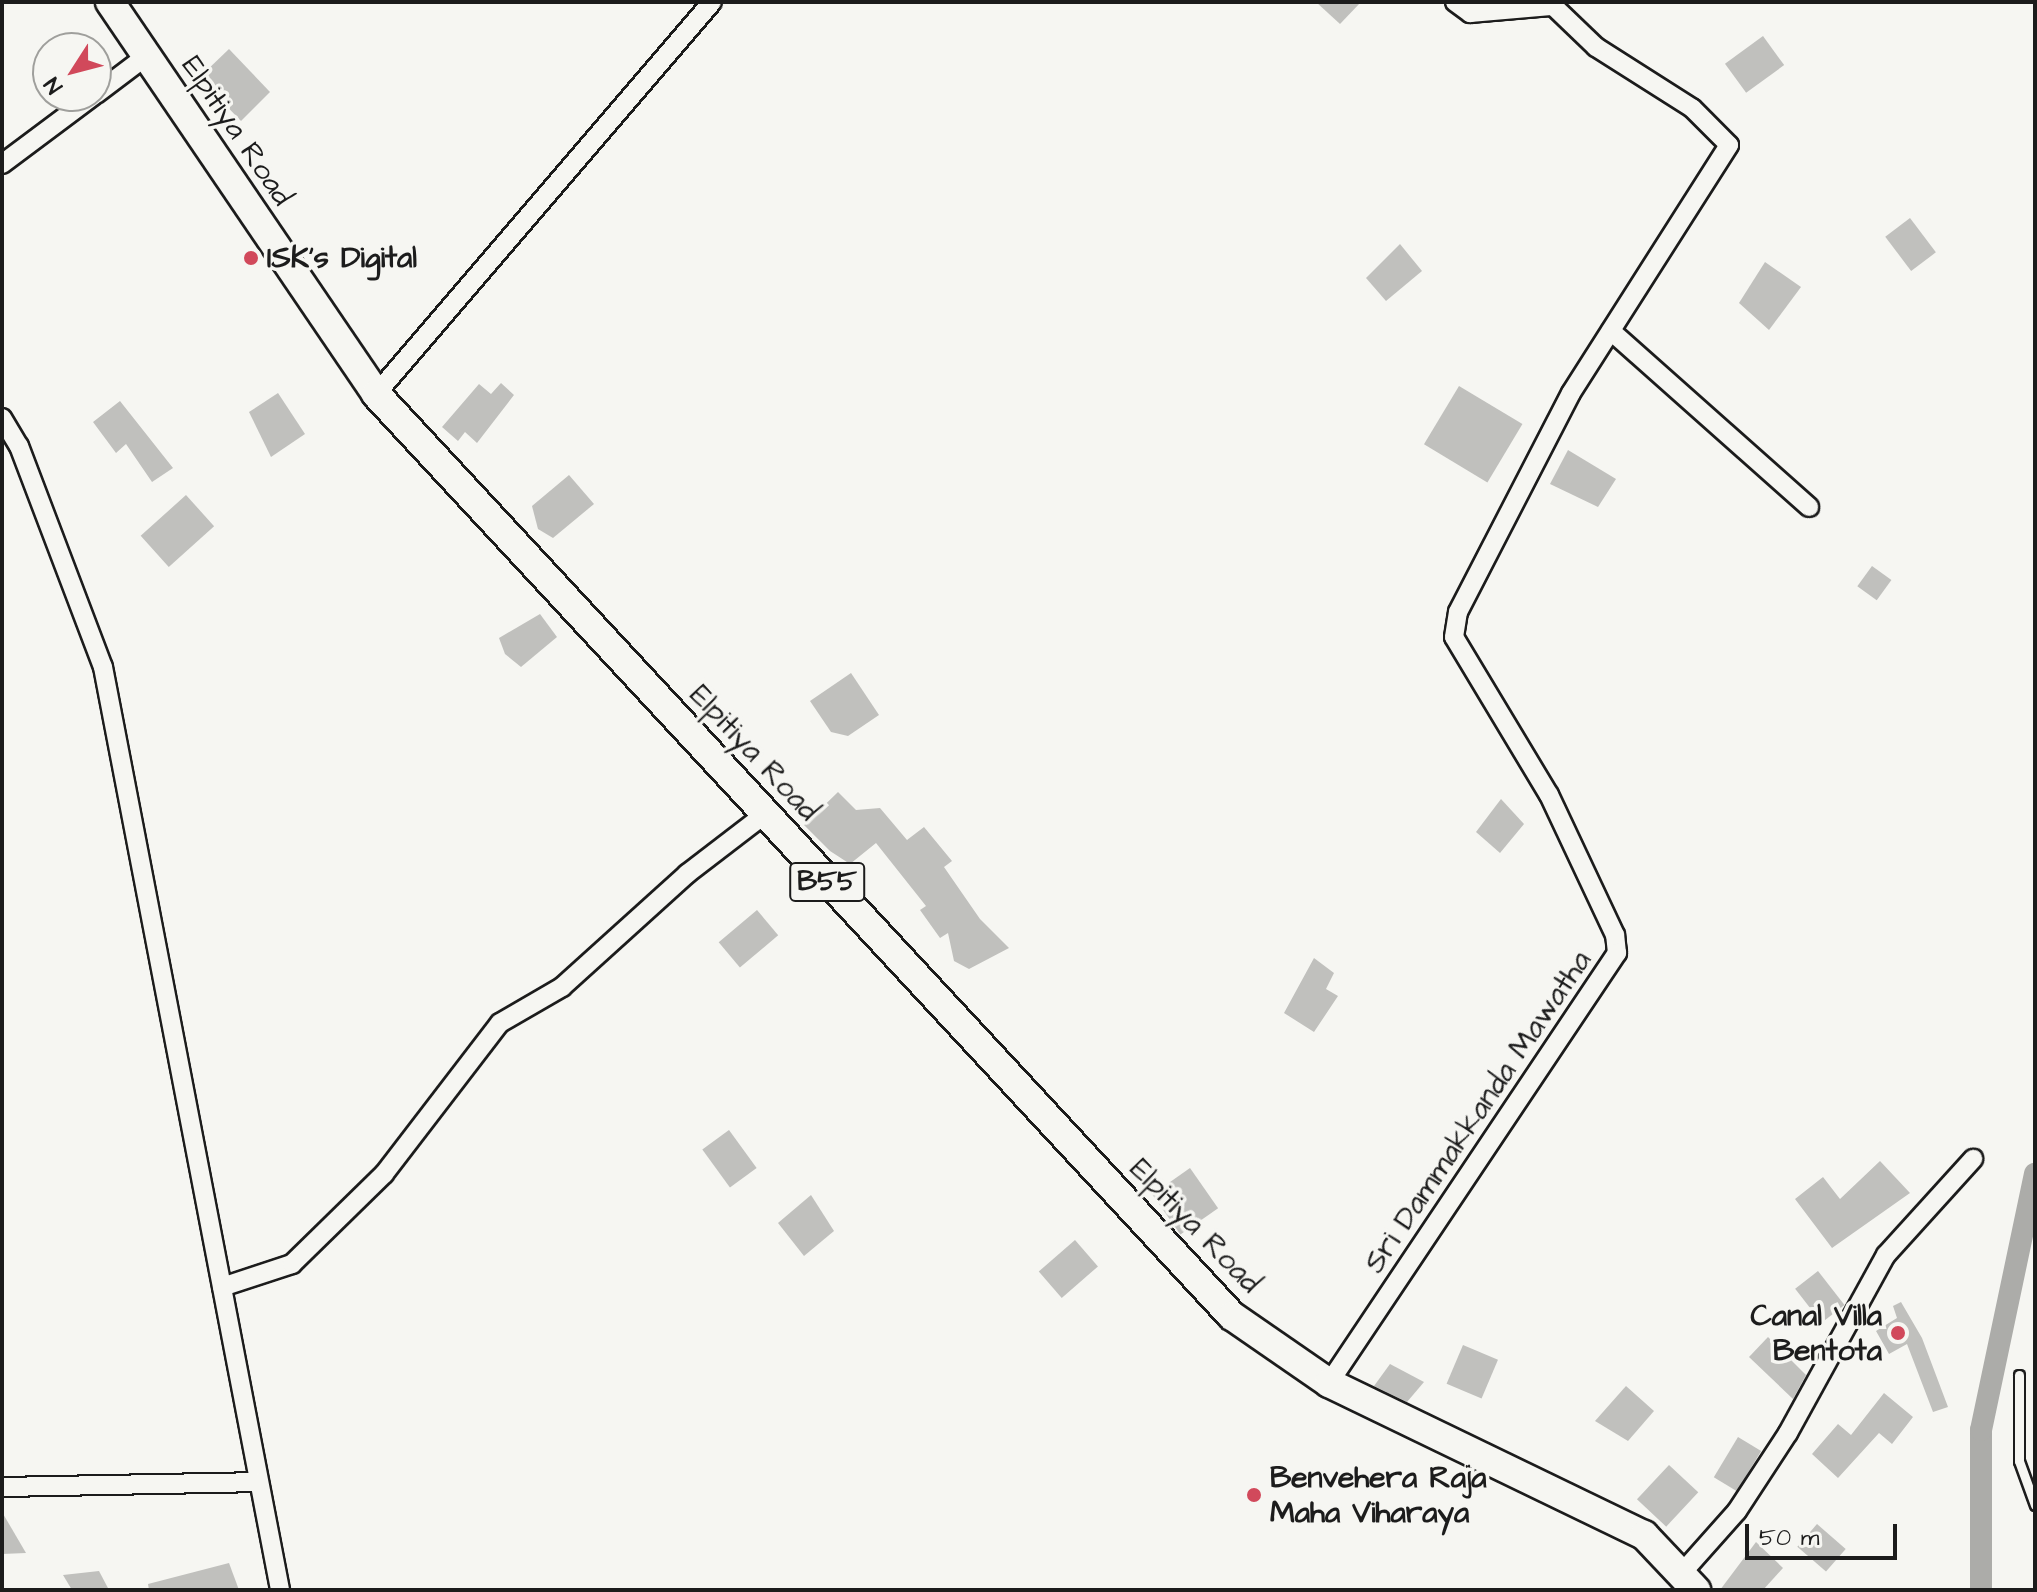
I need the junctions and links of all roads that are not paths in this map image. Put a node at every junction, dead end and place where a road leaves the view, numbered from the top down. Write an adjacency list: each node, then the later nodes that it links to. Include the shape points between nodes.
1 (110, 2): 5 (main road, Elpitiya Road / B55)
2 (712, 2): 10 (street)
3 (1455, 2): 4 (street, via 1470,13)
4 (1550, 4): 9 (street, Sri Dammakkanda Mawatha, via 1596,47 1692,108 1729,145)
5 (145, 57): 6 (street); 10 (main road, Elpitiya Road / B55)
6 (112, 82)
7 (71, 112): 8 (street)
8 (2, 164)
9 (1611, 331): 12 (street); 17 (street, Sri Dammakkanda Mawatha, via 1571,393 1458,612 1454,637 1549,795 1615,935 1613,966)
10 (376, 394): 13 (main road, Elpitiya Road / B55)
11 (2, 418): 15 (street, via 19,446 103,667)
12 (1809, 507)
13 (764, 815): 15 (street, via 687,874 562,987 500,1023 384,1174 292,1264); 17 (main road, Elpitiya Road / B55, via 1232,1316)
14 (1973, 1159): 21 (street, via 1886,1255 1788,1433)
15 (222, 1287): 18 (street)
16 (2019, 1375): 20 (lane, via 2019,1461)
17 (1329, 1383): 21 (main road, Elpitiya Road / B55, via 1644,1535)
18 (257, 1482): 19 (street); 22 (street)
19 (2, 1487)
20 (2035, 1505)
21 (1689, 1582)
22 (280, 1590)

